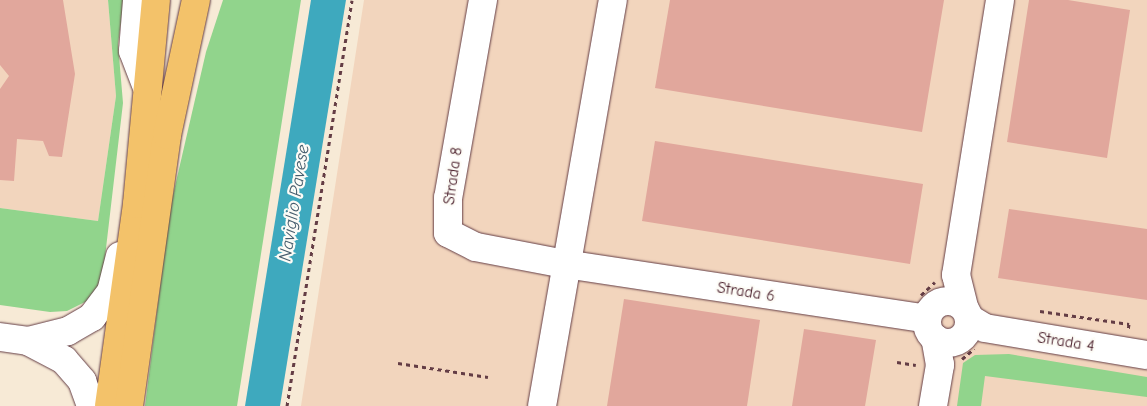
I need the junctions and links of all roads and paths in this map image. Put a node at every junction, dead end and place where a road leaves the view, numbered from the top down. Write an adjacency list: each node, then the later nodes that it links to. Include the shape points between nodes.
1 (137, 0): 8 (street, via 133,51)
2 (156, 0): 8 (main road)
3 (196, 0): 22 (main road, via 161,170)
4 (352, 0): 23 (path)
5 (483, 0): 10 (street, Strada 8, via 448,198 448,233 476,248)
6 (612, 0): 10 (street)
7 (1000, 0): 12 (street, via 956,275)
8 (147, 88): 9 (main road)
9 (141, 158): 14 (street, via 128,194 119,268 111,292 92,317 79,326); 21 (main road)
10 (565, 264): 12 (street, Strada 6); 24 (street)
11 (1035, 310): 15 (path, via 1129,324)
12 (955, 324): 15 (street, Strada 4); 18 (street)
13 (0, 337): 14 (street)
14 (28, 341): 20 (street, via 64,360 82,381)
15 (1137, 347)
16 (897, 362): 18 (path)
17 (398, 363): 19 (path)
18 (932, 366): 25 (street)
19 (488, 377)
20 (91, 406)
21 (109, 406)
22 (129, 406)
23 (287, 406)
24 (542, 406)
25 (933, 406)

